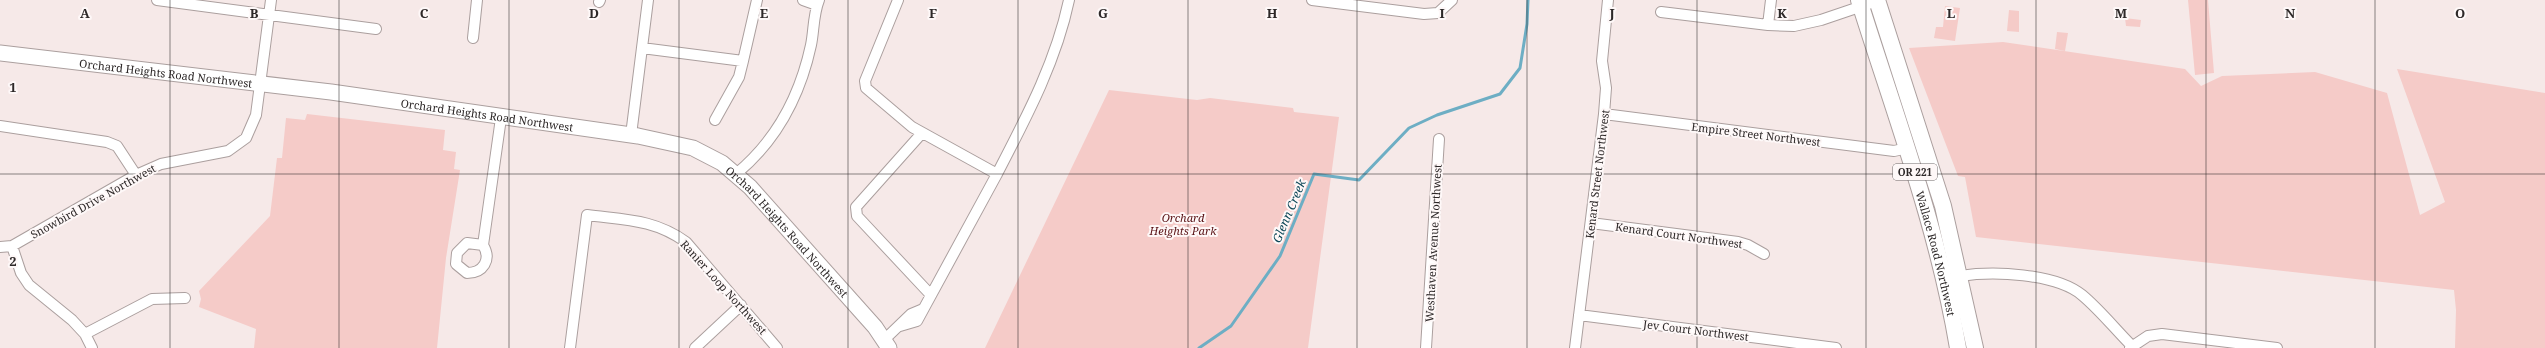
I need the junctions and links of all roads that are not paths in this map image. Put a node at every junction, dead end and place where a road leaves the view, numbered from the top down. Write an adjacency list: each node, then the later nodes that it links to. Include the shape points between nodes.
1 (157, 0): 17 (street)
2 (271, 0): 17 (street, Snowbird Drive Northwest)
3 (477, 0): 20 (street)
4 (648, 0): 21 (street)
5 (757, 0): 23 (street)
6 (803, 0): 14 (street)
7 (898, 0): 29 (street, via 865,81 866,88 892,112)
8 (1068, 0): 34 (street, via 1056,49 1043,81)
9 (1312, 0): 10 (street, via 1424,14 1438,13)
10 (1452, 0)
11 (1608, 0): 25 (street, Kenard Street Northwest, via 1602,61 1606,88)
12 (1771, 0): 18 (street)
13 (1877, 0): 15 (street); 41 (main road, Wallace Road Northwest / OR 221, via 1927,156)
14 (818, 2): 33 (street, via 808,56 796,94 764,146)
15 (1859, 3): 18 (street, via 1821,20 1794,26); 32 (main road, Wallace Road Northwest / OR 221)
16 (1661, 12): 18 (street)
17 (269, 15): 19 (street); 24 (street, Snowbird Drive Northwest)
18 (1768, 25)
19 (376, 29)
20 (473, 38)
21 (642, 48): 23 (street); 30 (street)
22 (0, 53): 24 (main road, Orchard Heights Road Northwest)
23 (744, 61): 27 (street, via 739,77)
24 (260, 83): 26 (main road, Orchard Heights Road Northwest); 35 (street, Snowbird Drive Northwest, via 254,122 246,138 234,148 221,154 161,164)
25 (1604, 114): 32 (street, Empire Street Northwest, via 1894,151); 36 (street, Kenard Street Northwest)
26 (501, 118): 30 (main road, Orchard Heights Road Northwest); 37 (street)
27 (715, 120)
28 (0, 126): 35 (street, via 107,142 118,146)
29 (922, 133): 34 (street); 42 (street, via 856,207 857,216)
30 (631, 135): 33 (main road, Orchard Heights Road Northwest, via 693,148 722,163)
31 (1439, 139): 54 (street, Westhaven Avenue Northwest)
32 (1908, 148): 57 (main road, Wallace Road Northwest / OR 221, via 1940,262)
33 (736, 174): 48 (main road, Orchard Heights Road Northwest, via 839,287)
34 (997, 174): 42 (street)
35 (136, 175): 38 (street, Snowbird Drive Northwest)
36 (1591, 223): 40 (street, Kenard Court Northwest, via 1738,242); 45 (street, Kenard Street Northwest)
37 (483, 245)
38 (12, 246): 39 (street); 46 (street, via 21,273 29,285 63,312)
39 (0, 247)
40 (1764, 254)
41 (1960, 276): 49 (street, via 1987,273 2046,280 2070,288 2082,295); 58 (main road, Wallace Road Northwest / OR 221)
42 (930, 294): 48 (street, via 923,309 910,314)
43 (185, 298): 46 (street, via 152,299)
44 (741, 305): 51 (street, Ranier Loop Northwest, via 686,242 669,230 653,224 586,215); 52 (street); 53 (street, Ranier Loop Northwest)
45 (1579, 315): 47 (street, Jev Court Northwest); 55 (street, Kenard Street Northwest)
46 (84, 334): 50 (street)
47 (1762, 343): 56 (street, Jev Court Northwest)
48 (886, 344)
49 (2130, 347): 59 (street, via 2148,336 2162,334)
50 (92, 348)
51 (570, 348)
52 (695, 348)
53 (777, 348)
54 (1426, 348)
55 (1575, 348)
56 (1836, 348)
57 (1958, 348)
58 (1975, 348)
59 (2273, 348)

